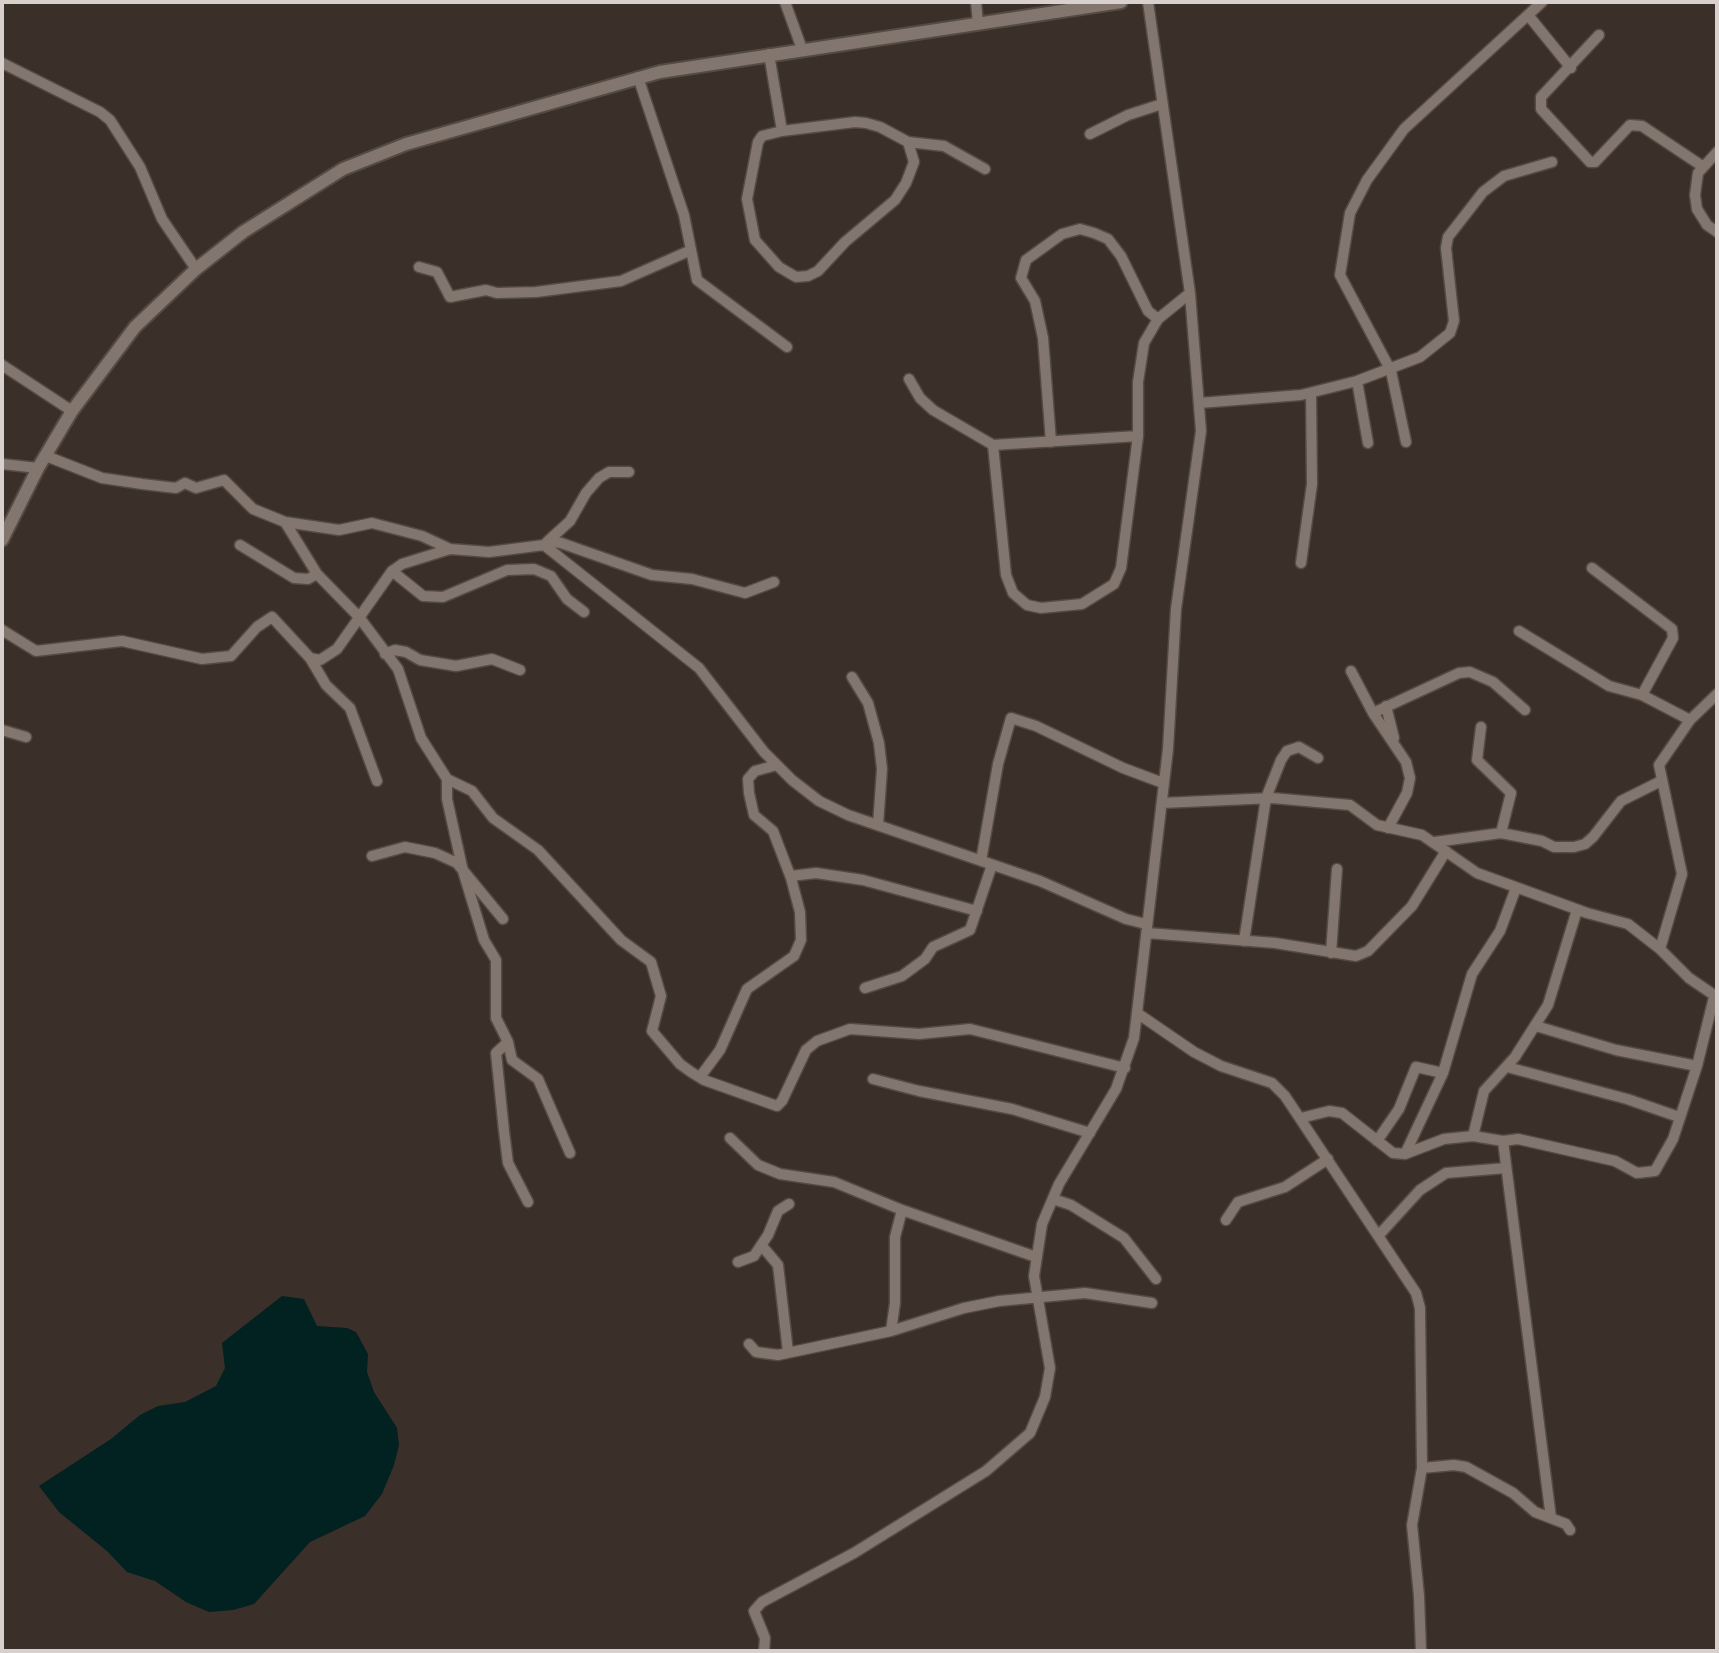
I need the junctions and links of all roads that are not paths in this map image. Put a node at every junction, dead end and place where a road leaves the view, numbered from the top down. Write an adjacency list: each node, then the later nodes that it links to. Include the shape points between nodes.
1 (785, 2): 9 (street)
2 (976, 2): 7 (street)
3 (1121, 2): 7 (street)
4 (1148, 2): 14 (street)
5 (1542, 2): 6 (street)
6 (1528, 15): 12 (street); 30 (street, via 1404,129 1367,180 1350,213 1340,275)
7 (978, 24): 9 (street)
8 (1599, 35): 12 (street)
9 (802, 49): 10 (street)
10 (769, 54): 13 (street); 15 (street)
11 (2, 63): 25 (street, via 110,120 140,167 162,219)
12 (1571, 68): 20 (street, via 1539,102 1587,160 1595,162 1630,125 1642,126)
13 (638, 77): 23 (street, via 684,215); 25 (street, via 406,144 343,170 265,217)
14 (1162, 104): 16 (street); 26 (street)
15 (782, 131): 17 (street, via 855,122 880,127); 17 (street, via 762,136 758,142 747,199 755,240 772,261 796,277 818,271 895,200 914,162)
16 (1090, 134)
17 (908, 142): 21 (street, via 944,146)
18 (1717, 152): 20 (street)
19 (1552, 162): 30 (street, via 1504,176 1463,214 1446,248 1454,321 1450,333 1420,357)
20 (1702, 166): 22 (street, via 1695,195 1697,209)
21 (985, 169)
22 (1717, 232)
23 (689, 251): 24 (street, via 621,281 536,292 486,290 450,297 438,272); 28 (street, via 697,281)
24 (419, 267)
25 (196, 269): 35 (street, via 135,327)
26 (1190, 293): 27 (street); 34 (street)
27 (1158, 319): 36 (street, via 1144,343); 37 (street, via 1147,310 1132,273 1108,239 1080,229 1062,234 1026,260 1021,278 1035,301 1043,338)
28 (787, 347)
29 (2, 365): 35 (street)
30 (1391, 371): 32 (street); 38 (street)
31 (909, 379): 40 (street, via 933,410)
32 (1357, 381): 33 (street); 39 (street)
33 (1311, 393): 34 (street); 50 (street, via 1312,484)
34 (1199, 404): 79 (street, via 1200,447 1176,609)
35 (72, 411): 41 (street)
36 (1138, 436): 37 (street); 40 (street, via 1122,559 1114,584 1082,604 1056,608 1027,605 1013,593 1006,575)
37 (1051, 442): 40 (street)
38 (1406, 442)
39 (1368, 443)
40 (993, 445)
41 (46, 456): 43 (street); 45 (street, via 102,478 142,484 176,488 185,483 196,488 224,480 253,509)
42 (2, 464): 43 (street)
43 (38, 468): 46 (street)
44 (629, 472): 47 (street, via 609,472 599,478 570,521)
45 (285, 522): 49 (street, via 339,530 372,523); 53 (street)
46 (2, 540)
47 (546, 543): 49 (street, via 489,552); 54 (street, via 652,575 692,579 745,593); 75 (street, via 699,668)
48 (240, 545): 53 (street, via 294,578)
49 (450, 549): 52 (street)
50 (1301, 563)
51 (1592, 568): 65 (street, via 1672,629 1673,638)
52 (392, 571): 55 (street, via 423,596 443,597 507,570 534,569 551,576 567,599); 56 (street)
53 (317, 574): 56 (street)
54 (774, 582)
55 (584, 612)
56 (359, 617): 59 (street); 60 (street, via 337,649 320,660)
57 (2, 630): 60 (street, via 36,651 122,641 202,659 231,656 272,617)
58 (1519, 631): 65 (street, via 1609,686)
59 (385, 654): 61 (street, via 395,650 456,666 492,659); 76 (street, via 403,677 421,738)
60 (310, 658): 77 (street, via 326,685 350,708)
61 (520, 670)
62 (1351, 671): 68 (street)
63 (852, 677): 82 (street, via 868,703 879,743)
64 (1717, 694): 69 (street)
65 (1642, 695): 69 (street)
66 (1385, 706): 67 (street, via 1469,672 1493,682); 68 (street); 73 (street)
67 (1525, 710)
68 (1373, 713): 73 (street)
69 (1690, 720): 78 (street, via 1659,765)
70 (1481, 727): 84 (street, via 1477,760 1511,793)
71 (2, 730): 72 (street)
72 (26, 737)
73 (1399, 752): 83 (street, via 1410,778)
74 (1318, 758): 80 (street, via 1299,747 1287,751)
75 (777, 765): 82 (street, via 819,801); 92 (street, via 755,771 748,779 749,793 754,815 773,831)
76 (447, 779): 91 (street); 110 (street, via 472,791 493,818 538,850 621,940 651,962 661,996 652,1031 680,1064)
77 (377, 781)
78 (1661, 781): 84 (street, via 1621,801 1585,844 1564,849); 99 (street, via 1682,874)
79 (1163, 783): 81 (street); 88 (street, via 1011,718)
80 (1266, 799): 81 (street); 83 (street, via 1350,805); 98 (street)
81 (1162, 803): 97 (street)
82 (878, 825): 88 (street)
83 (1388, 828): 85 (street)
84 (1501, 833): 85 (street)
85 (1435, 842): 86 (street)
86 (1446, 851): 93 (street, via 1477,873); 100 (street, via 1418,899 1368,951 1356,956)
87 (372, 856): 91 (street, via 394,848 417,849 457,863)
88 (981, 861): 89 (street)
89 (992, 865): 95 (street); 97 (street, via 1071,893)
90 (1337, 869): 100 (street)
91 (463, 871): 96 (street); 105 (street, via 484,940 496,960 496,1018)
92 (791, 876): 95 (street, via 816,873 863,880); 110 (street, via 800,912 801,940 794,956 747,989 720,1050)
93 (1516, 888): 94 (street); 109 (street, via 1500,931 1472,974)
94 (1577, 910): 99 (street, via 1619,919); 104 (street, via 1556,985)
95 (977, 911): 101 (street, via 965,934 933,947 902,976)
96 (502, 919)
97 (1147, 928): 98 (street); 103 (street)
98 (1244, 941): 100 (street)
99 (1660, 949): 102 (street)
100 (1331, 953)
101 (865, 988)
102 (1715, 997): 106 (street)
103 (1137, 1013): 108 (street); 112 (street, via 1194,1052 1272,1083)
104 (1536, 1027): 106 (street, via 1616,1050); 107 (street)
105 (508, 1042): 119 (street, via 512,1060 538,1079); 124 (street, via 496,1053 508,1163)
106 (1697, 1066): 113 (street)
107 (1507, 1067): 113 (street); 115 (street, via 1484,1091)
108 (1125, 1068): 110 (street, via 970,1029 919,1034 850,1029 806,1050 776,1106); 114 (street)
109 (1443, 1073): 117 (street, via 1416,1067 1399,1109); 120 (street)
110 (699, 1077)
111 (873, 1079): 114 (street, via 1012,1109)
112 (1301, 1118): 117 (street, via 1336,1111); 121 (street)
113 (1679, 1118): 118 (street, via 1655,1171 1648,1172 1637,1173 1615,1161 1518,1139)
114 (1090, 1133): 123 (street)
115 (1473, 1136): 118 (street); 120 (street, via 1444,1139)
116 (730, 1138): 126 (street, via 758,1165 780,1174 834,1182)
117 (1377, 1141): 120 (street, via 1393,1153)
118 (1503, 1142): 122 (street)
119 (570, 1153)
120 (1405, 1154)
121 (1328, 1159): 127 (street, via 1285,1187 1238,1202); 128 (street)
122 (1506, 1168): 128 (street, via 1446,1173 1420,1190); 139 (street)
123 (1053, 1199): 130 (street, via 1042,1224); 132 (street, via 1124,1238)
124 (528, 1202)
125 (789, 1204): 129 (street, via 778,1212)
126 (902, 1210): 130 (street); 135 (street, via 895,1237)
127 (1226, 1220)
128 (1379, 1235): 138 (street, via 1409,1279 1420,1308)
129 (762, 1246): 131 (street, via 750,1259); 137 (street, via 778,1265)
130 (1036, 1257): 133 (street)
131 (738, 1262)
132 (1156, 1279)
133 (1037, 1299): 134 (street, via 1097,1294); 135 (street, via 964,1308); 141 (street, via 1050,1368 1045,1397 1030,1433 986,1471 854,1553 762,1602 754,1611 765,1638)
134 (1152, 1303)
135 (891, 1331): 137 (street)
136 (749, 1344): 137 (street, via 766,1355)
137 (788, 1352)
138 (1422, 1468): 139 (street, via 1466,1467); 142 (street, via 1412,1525)
139 (1551, 1518): 140 (street)
140 (1570, 1530)
141 (764, 1651)
142 (1420, 1651)

